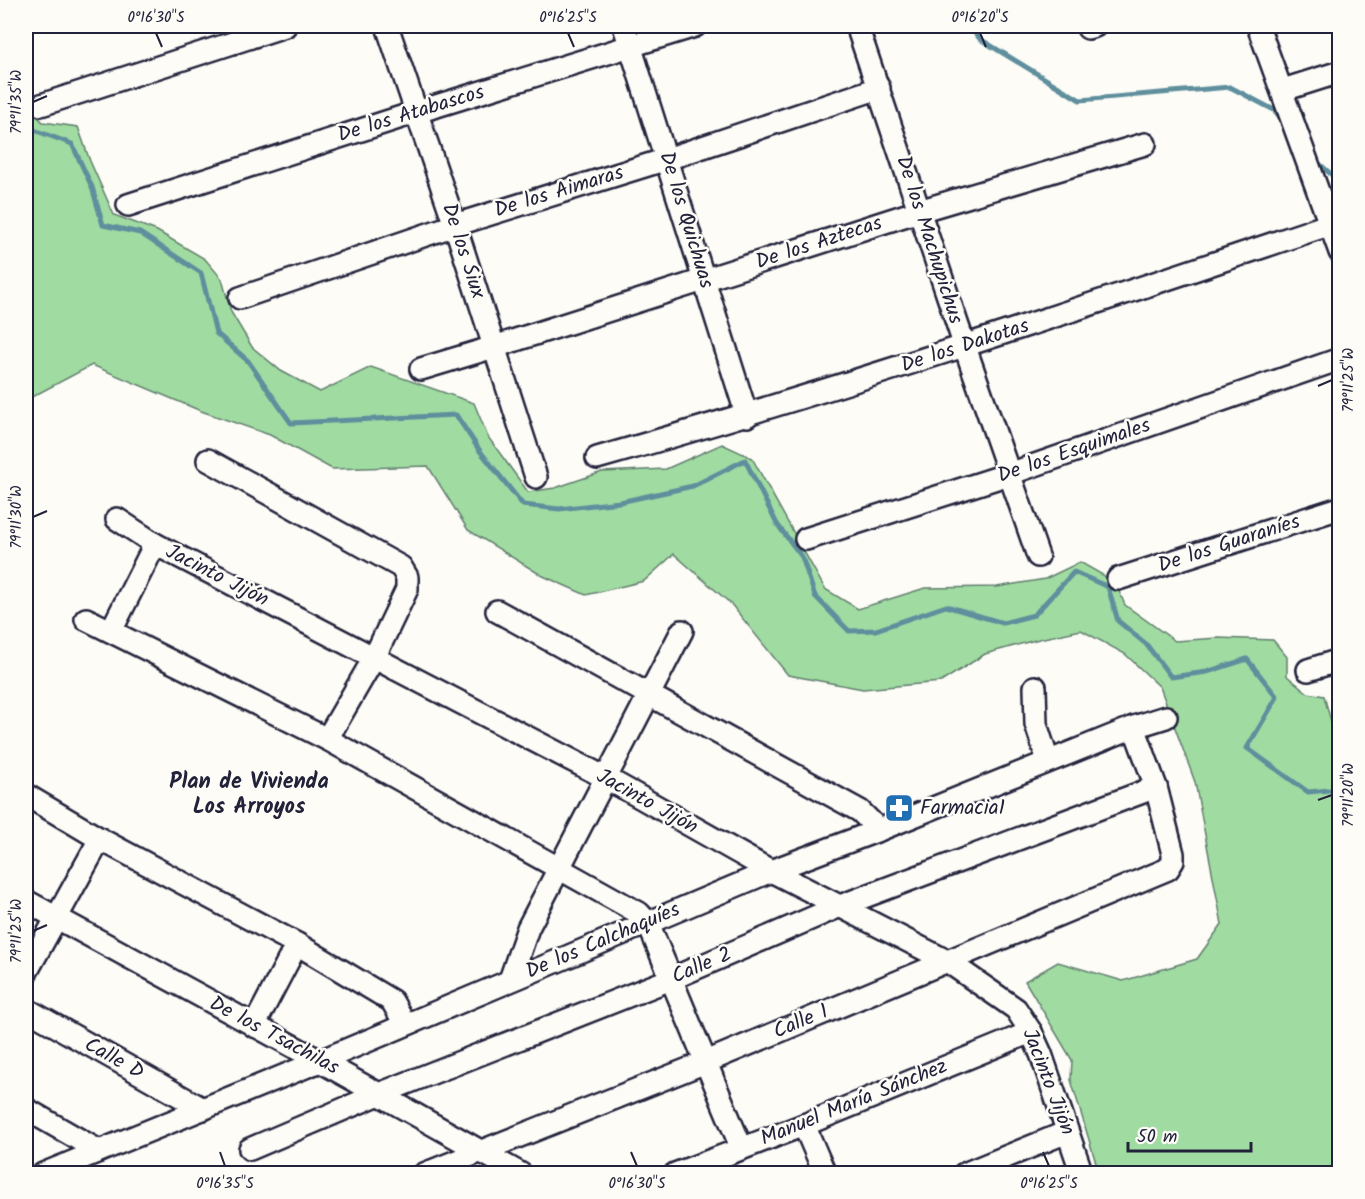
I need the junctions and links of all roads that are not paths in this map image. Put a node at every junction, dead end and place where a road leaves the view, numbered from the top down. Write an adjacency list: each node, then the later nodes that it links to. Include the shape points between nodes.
1 (285, 26): 11 (street)
2 (387, 26): 12 (street, De los Siux)
3 (624, 26): 7 (street, De los Quichuas)
4 (695, 26): 7 (street, De los Atabascos)
5 (857, 26): 9 (street, De los Machupichus)
6 (1258, 26): 10 (street)
7 (631, 46): 12 (street, De los Atabascos); 14 (street, De los Quichuas)
8 (1340, 72): 10 (street)
9 (879, 88): 14 (street, De los Aimaras); 16 (street, De los Machupichus)
10 (1283, 90): 17 (street)
11 (41, 105)
12 (417, 112): 15 (street, De los Atabascos); 18 (street, De los Siux)
13 (1145, 144): 16 (street, De los Aztecas)
14 (667, 159): 18 (street, De los Aimaras); 20 (street, De los Quichuas)
15 (128, 205)
16 (919, 212): 20 (street, De los Aztecas); 23 (street, De los Machupichus)
17 (1331, 224): 19 (street); 23 (street, De los Dakotas)
18 (455, 225): 21 (street, De los Aimaras); 22 (street, De los Siux)
19 (1340, 252)
20 (704, 280): 22 (street, De los Aztecas); 26 (street, De los Quichuas)
21 (240, 298)
22 (494, 347): 25 (street, De los Aztecas); 30 (street, De los Siux)
23 (964, 347): 26 (street, De los Dakotas); 29 (street, De los Machupichus)
24 (1340, 359): 29 (street, De los Esquimales)
25 (421, 369)
26 (747, 416): 27 (street, De los Dakotas)
27 (597, 458)
28 (208, 460): 41 (street, via 401,567 407,577 407,590)
29 (1009, 474): 33 (street, De los Esquimales); 35 (street, De los Machupichus)
30 (536, 477)
31 (1340, 508): 36 (street, De los Guaraníes)
32 (117, 519): 34 (street, Jacinto Jijón)
33 (807, 539)
34 (155, 544): 39 (street); 41 (street, Jacinto Jijón)
35 (1038, 556)
36 (1118, 579)
37 (497, 611): 45 (street)
38 (86, 619): 39 (street)
39 (111, 631): 48 (street)
40 (682, 631): 45 (street)
41 (374, 658): 48 (street); 50 (street, Jacinto Jijón)
42 (1340, 660): 43 (street)
43 (1308, 670)
44 (1035, 687): 49 (street, via 1035,724)
45 (649, 696): 50 (street); 53 (street, via 860,811)
46 (1166, 717): 47 (street, De los Calchaquíes)
47 (1134, 727): 49 (street, De los Calchaquíes); 51 (street)
48 (327, 739): 55 (street)
49 (1048, 762): 53 (street, De los Calchaquíes)
50 (606, 778): 55 (street); 56 (street, Jacinto Jijón)
51 (1156, 787): 58 (street, Calle 2); 62 (street, Calle 1, via 1173,854 1168,869)
52 (26, 795): 54 (street)
53 (879, 830): 56 (street, De los Calchaquíes)
54 (100, 839): 59 (street); 61 (street)
55 (558, 869): 60 (street, via 639,913); 65 (street, via 528,928)
56 (771, 871): 58 (street, Jacinto Jijón); 60 (street, De los Calchaquíes)
57 (26, 901): 59 (street, De los Tsachilas)
58 (840, 906): 62 (street, Jacinto Jijón); 64 (street, Calle 2)
59 (56, 918): 63 (street); 68 (street, De los Tsachilas)
60 (648, 923): 64 (street); 65 (street, De los Calchaquíes)
61 (297, 944): 67 (street, via 392,1001); 68 (street)
62 (947, 961): 69 (street, Jacinto Jijón, via 1016,1009); 71 (street, Calle 1)
63 (26, 973)
64 (671, 979): 71 (street); 72 (street, Calle 2)
65 (510, 980): 67 (street, De los Calchaquíes)
66 (26, 1009): 74 (street, Calle D)
67 (405, 1024): 70 (street, De los Calchaquíes)
68 (254, 1026): 70 (street, De los Tsachilas)
69 (1031, 1032): 75 (street, Manuel María Sánchez); 76 (street, Jacinto Jijón)
70 (320, 1061): 72 (street, De los Tsachilas); 74 (street, De los Calchaquíes)
71 (706, 1062): 77 (street); 79 (street, Calle 1)
72 (379, 1094): 78 (street, Calle 2); 79 (street, De los Tsachilas)
73 (26, 1109): 80 (street)
74 (203, 1109): 80 (street, De los Calchaquíes)
75 (804, 1125): 77 (street, Manuel María Sánchez); 85 (street)
76 (1067, 1132): 86 (street); 87 (street, Jacinto Jijón)
77 (741, 1147): 84 (street, Manuel María Sánchez)
78 (250, 1149)
79 (480, 1150): 82 (street, Calle 1); 83 (street, De los Tsachilas)
80 (99, 1151): 81 (street, De los Calchaquíes)
81 (43, 1173)
82 (424, 1173)
83 (521, 1173)
84 (675, 1173)
85 (825, 1173)
86 (964, 1173)
87 (1082, 1173)

